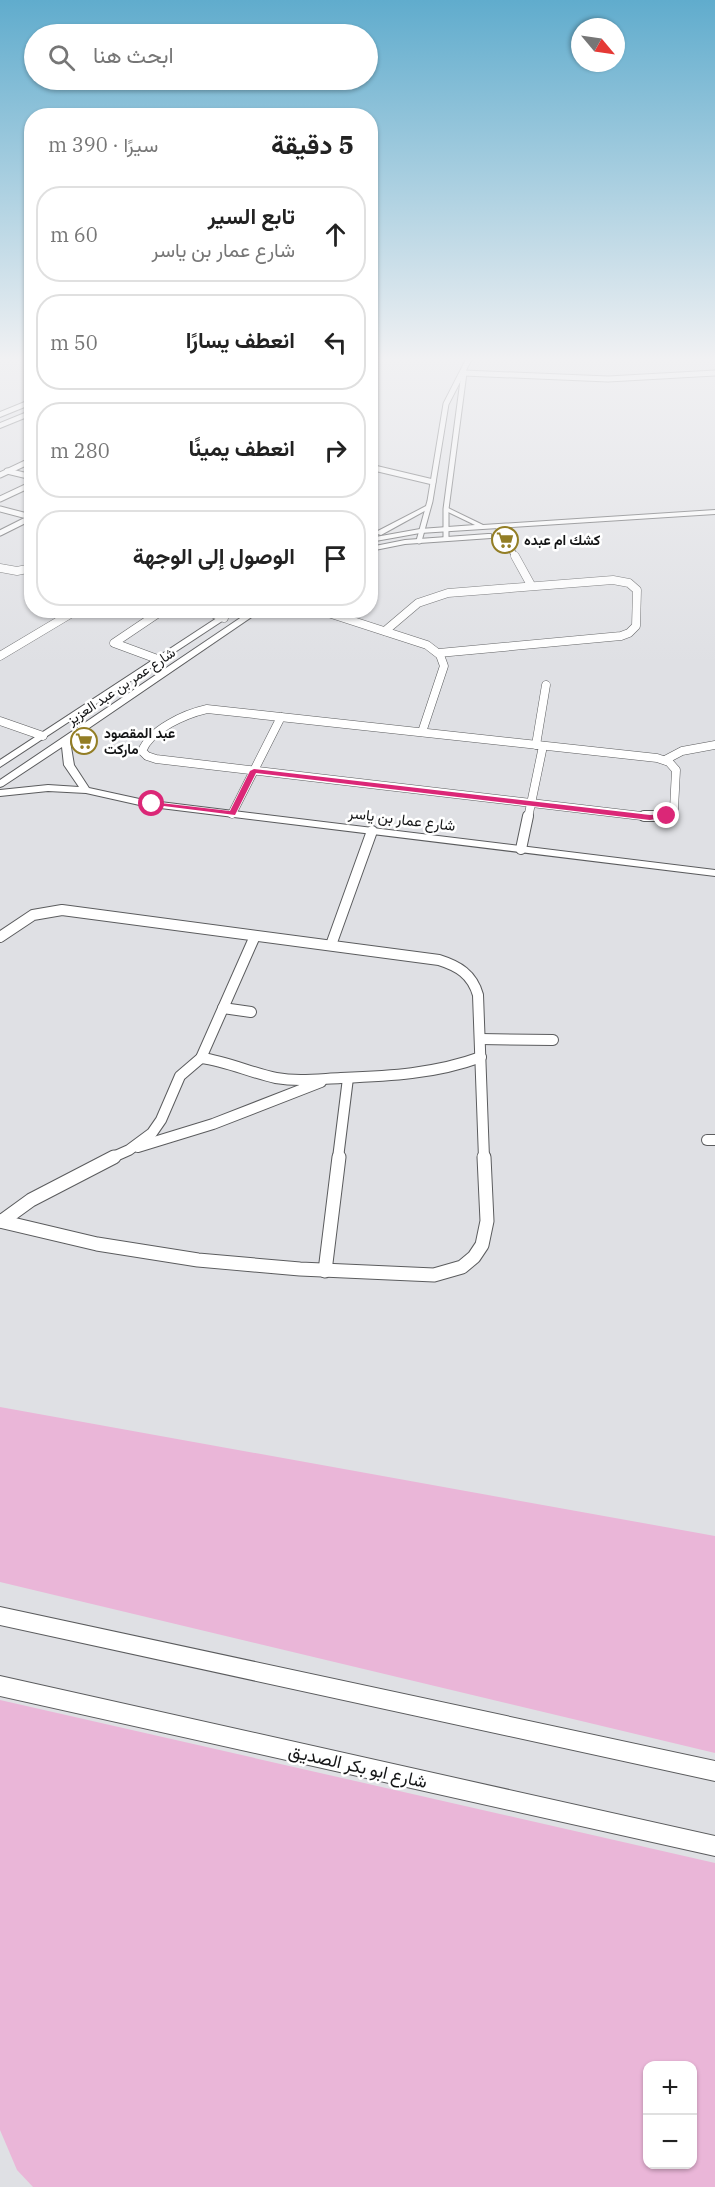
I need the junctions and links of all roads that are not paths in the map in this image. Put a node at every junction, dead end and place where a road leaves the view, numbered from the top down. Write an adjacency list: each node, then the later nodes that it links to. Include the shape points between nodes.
1 (437, 461): 9 (street)
2 (453, 461): 14 (street)
3 (24, 464): 5 (street)
4 (378, 469): 9 (street)
5 (7, 471): 7 (street); 8 (street)
6 (378, 474): 9 (street)
7 (0, 475)
8 (24, 475)
9 (433, 485): 12 (street)
10 (24, 488): 11 (street)
11 (0, 499)
12 (428, 507): 21 (street); 25 (street)
13 (0, 509): 16 (street)
14 (446, 509): 19 (street); 20 (street)
15 (715, 512): 22 (street)
16 (24, 515)
17 (24, 521): 24 (street)
18 (715, 521): 23 (street)
19 (487, 528): 20 (street); 22 (street)
20 (446, 529): 21 (street); 28 (street)
21 (420, 531): 27 (street); 29 (street)
22 (501, 531): 26 (street); 28 (street); 33 (street)
23 (564, 531)
24 (0, 533)
25 (378, 534)
26 (513, 534)
27 (378, 537)
28 (446, 538): 29 (street)
29 (418, 541): 30 (street)
30 (378, 548)
31 (0, 568): 32 (street)
32 (24, 570)
33 (531, 585): 39 (street, via 430,598); 40 (street, via 613,580 629,583 638,591 636,626 626,635 611,639)
34 (64, 618): 41 (street)
35 (151, 618): 42 (street, via 114,643)
36 (224, 618): 42 (street, شارع عمر بن عبد العزيز)
37 (246, 618): 48 (street, شارع عمر بن عبد العزيز)
38 (344, 618): 39 (street)
39 (385, 631): 40 (street)
40 (439, 653): 46 (street, via 444,666)
41 (0, 656)
42 (160, 660): 47 (street, شارع عمر بن عبد العزيز)
43 (546, 685): 49 (street)
44 (281, 717): 46 (street); 53 (street); 53 (street, via 196,710 144,743 141,749 151,758)
45 (0, 721): 47 (street)
46 (422, 732): 49 (street)
47 (43, 736): 52 (street, شارع عمر بن عبد العزيز)
48 (65, 740): 54 (street, شارع عمر بن عبد العزيز); 55 (street, via 69,765)
49 (539, 745): 51 (street); 57 (street)
50 (715, 745): 51 (street, via 682,751)
51 (665, 760): 57 (street, via 675,767 676,773 674,809 667,816)
52 (0, 764)
53 (254, 771): 57 (street); 58 (street)
54 (0, 784)
55 (86, 790): 56 (street, شارع عمار بن ياسر); 58 (street, شارع عمار بن ياسر)
56 (0, 792)
57 (531, 804): 60 (street)
58 (232, 814): 59 (street, شارع عمار بن ياسر)
59 (372, 831): 60 (street, شارع عمار بن ياسر); 64 (street)
60 (521, 849): 61 (street, شارع عمار بن ياسر)
61 (715, 873)
62 (255, 936): 63 (street, via 62,910 33,915); 64 (street); 65 (street)
63 (0, 937)
64 (331, 945): 67 (street, via 439,960 462,969 476,986)
65 (223, 1008): 66 (street); 70 (street)
66 (251, 1012)
67 (480, 1039): 68 (street); 69 (street)
68 (553, 1040)
69 (480, 1057): 71 (street, via 437,1071); 75 (street, via 488,1221 483,1245 476,1256 459,1268 437,1274)
70 (201, 1058): 72 (street, via 226,1061 280,1079); 73 (street, via 180,1076 157,1126)
71 (348, 1078): 72 (street); 75 (street)
72 (328, 1079): 73 (street, via 213,1124)
73 (129, 1150): 74 (street, via 59,1184)
74 (1, 1221): 75 (street, via 167,1256)
75 (325, 1271)
76 (0, 1616): 78 (main road)
77 (0, 1686): 79 (main road, شارع ابو بكر الصديق)
78 (715, 1771)
79 (715, 1845)

